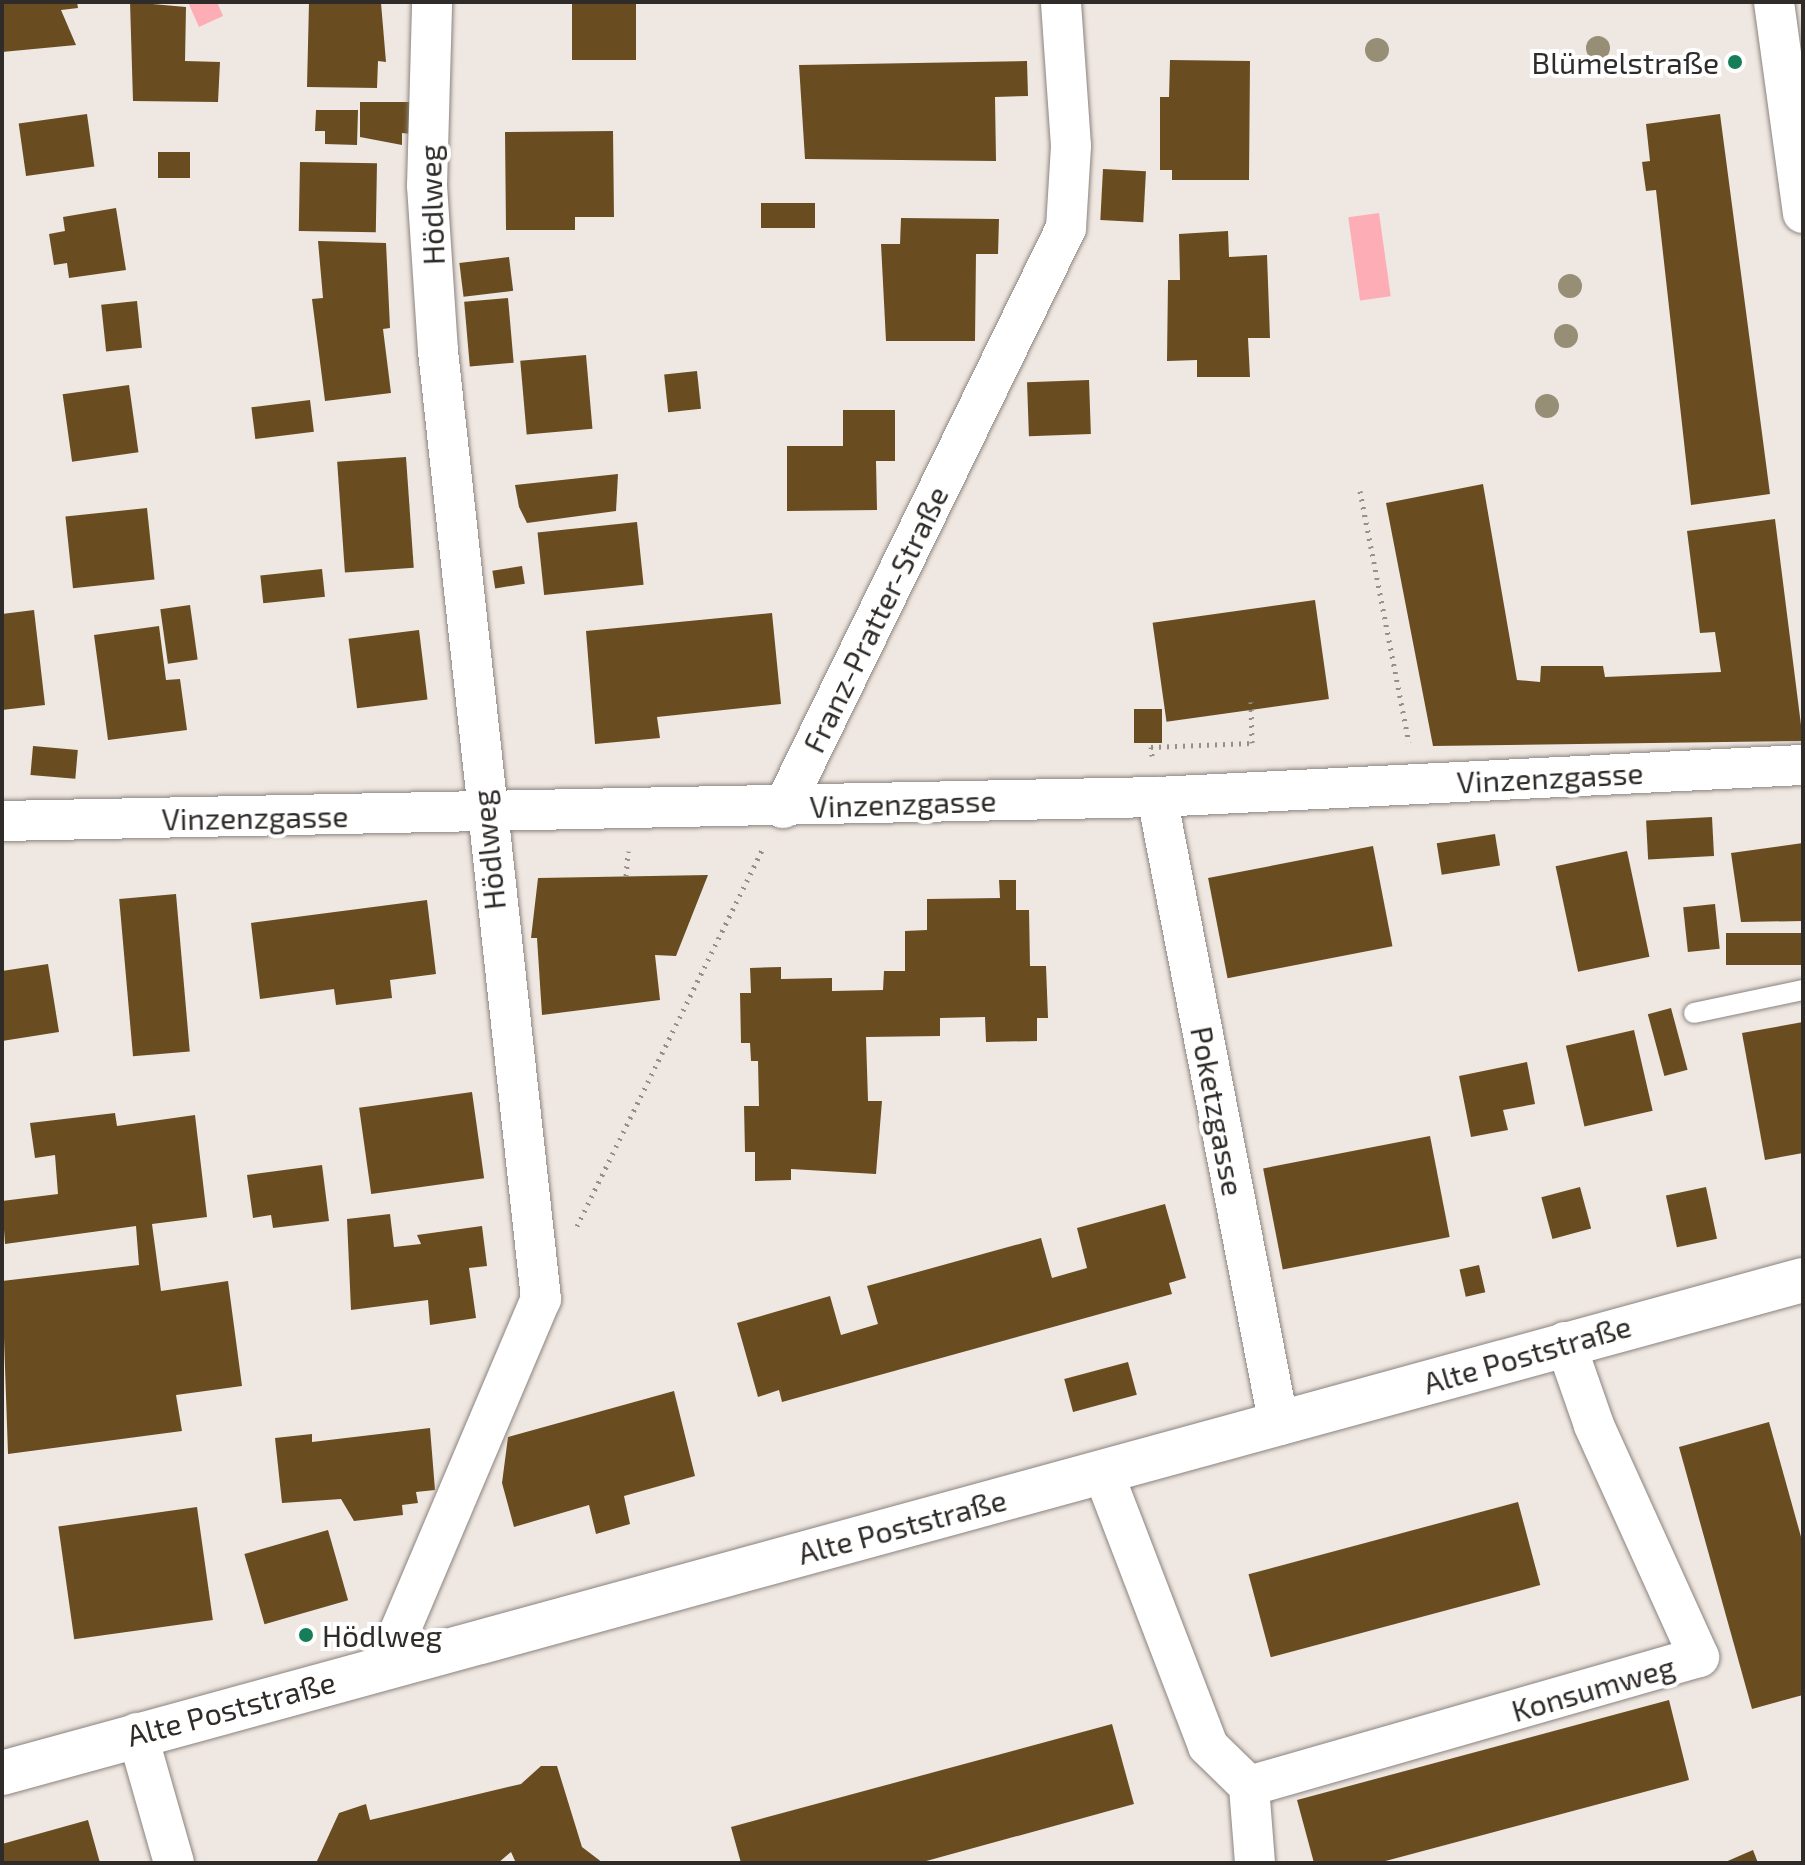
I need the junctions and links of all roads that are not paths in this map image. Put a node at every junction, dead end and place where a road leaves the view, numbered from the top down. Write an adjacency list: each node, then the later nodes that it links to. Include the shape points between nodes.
1 (432, 2): 8 (street, Hödlweg, via 427,186)
2 (1061, 2): 7 (street, Franz-Pratter-Straße, via 1071,146 1066,228)
3 (1774, 2): 4 (street)
4 (1803, 213)
5 (1803, 765): 6 (street, Vinzenzgasse)
6 (1157, 797): 7 (street, Vinzenzgasse); 14 (street, Poketzgasse)
7 (783, 808): 8 (street, Vinzenzgasse)
8 (484, 813): 9 (street, Vinzenzgasse); 16 (street, Hödlweg, via 541,1299)
9 (2, 821)
10 (1803, 990): 11 (lane)
11 (1694, 1013)
12 (1803, 1280): 13 (main road, Alte Poststraße)
13 (1565, 1342): 14 (main road, Alte Poststraße); 19 (street, Konsumweg, via 1594,1425 1699,1657)
14 (1279, 1425): 15 (main road, Alte Poststraße)
15 (1103, 1472): 16 (main road, Alte Poststraße); 19 (street, via 1208,1746)
16 (385, 1666): 17 (main road, Alte Poststraße)
17 (137, 1733): 18 (main road, Alte Poststraße); 20 (street)
18 (3, 1765)
19 (1249, 1786): 21 (street)
20 (174, 1863)
21 (1255, 1863)

